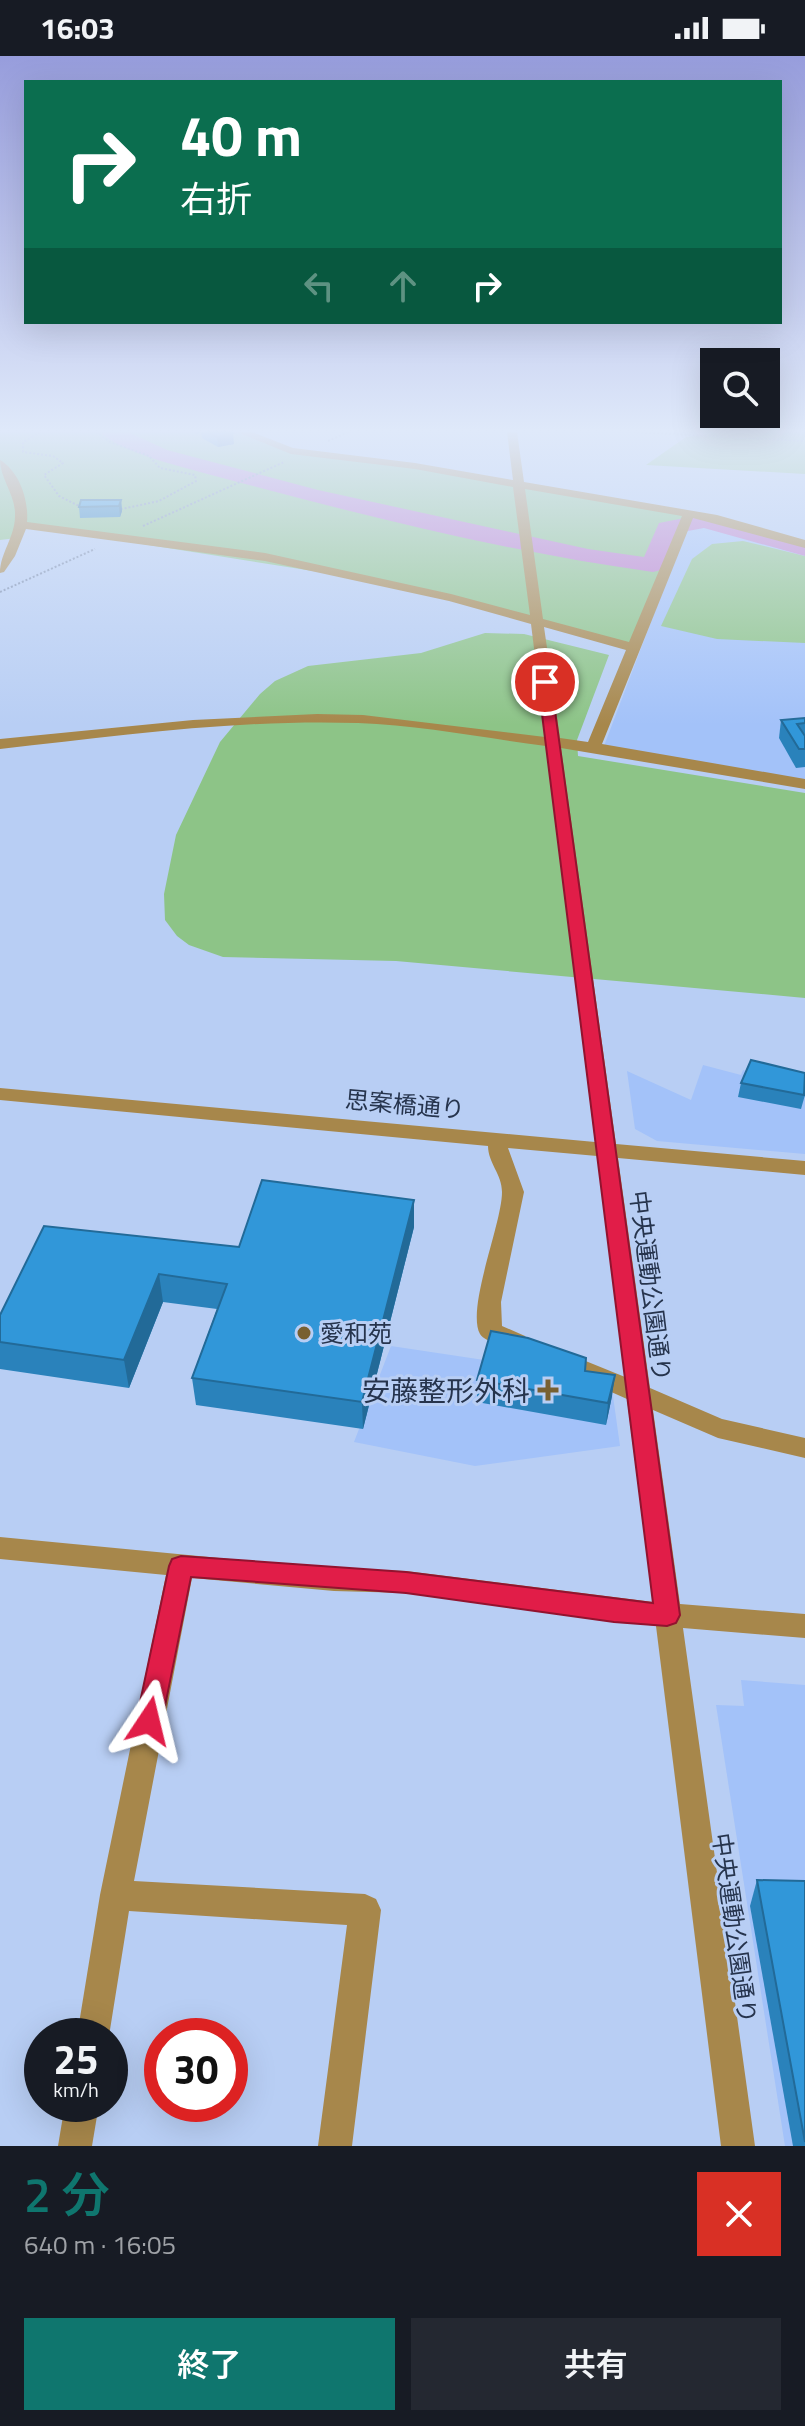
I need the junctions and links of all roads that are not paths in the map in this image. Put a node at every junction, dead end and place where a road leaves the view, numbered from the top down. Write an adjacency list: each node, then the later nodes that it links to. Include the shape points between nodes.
1 (20, 530): 6 (street)
2 (51, 530): 10 (street, via 265,557 451,598)
3 (526, 530): 10 (street, 中央運動公園通り)
4 (682, 530): 11 (street)
5 (761, 530): 8 (street)
6 (17, 539): 7 (street); 9 (street)
7 (0, 540)
8 (805, 544)
9 (0, 569)
10 (537, 623): 11 (street); 12 (street, 中央運動公園通り)
11 (632, 647): 14 (street)
12 (554, 743): 13 (street, via 317,718 193,724); 14 (street); 18 (street, 中央運動公園通り)
13 (0, 744)
14 (593, 747): 15 (street)
15 (805, 784)
16 (0, 1094): 17 (street, 思案橋通り)
17 (498, 1139): 18 (street, 思案橋通り); 20 (street, via 498,1156 513,1192 490,1302 490,1331)
18 (607, 1149): 19 (street, 思案橋通り); 20 (street, 中央運動公園通り)
19 (805, 1168)
20 (638, 1392): 21 (street, via 718,1428); 24 (street, 中央運動公園通り)
21 (805, 1448)
22 (0, 1548): 23 (street)
23 (181, 1566): 24 (street, via 406,1582); 26 (street)
24 (667, 1615): 25 (street); 31 (street, 中央運動公園通り)
25 (805, 1626)
26 (116, 1895): 27 (street); 30 (street, via 365,1910)
27 (96, 2018)
28 (79, 2122): 29 (street)
29 (75, 2146)
30 (335, 2146)
31 (738, 2146)

